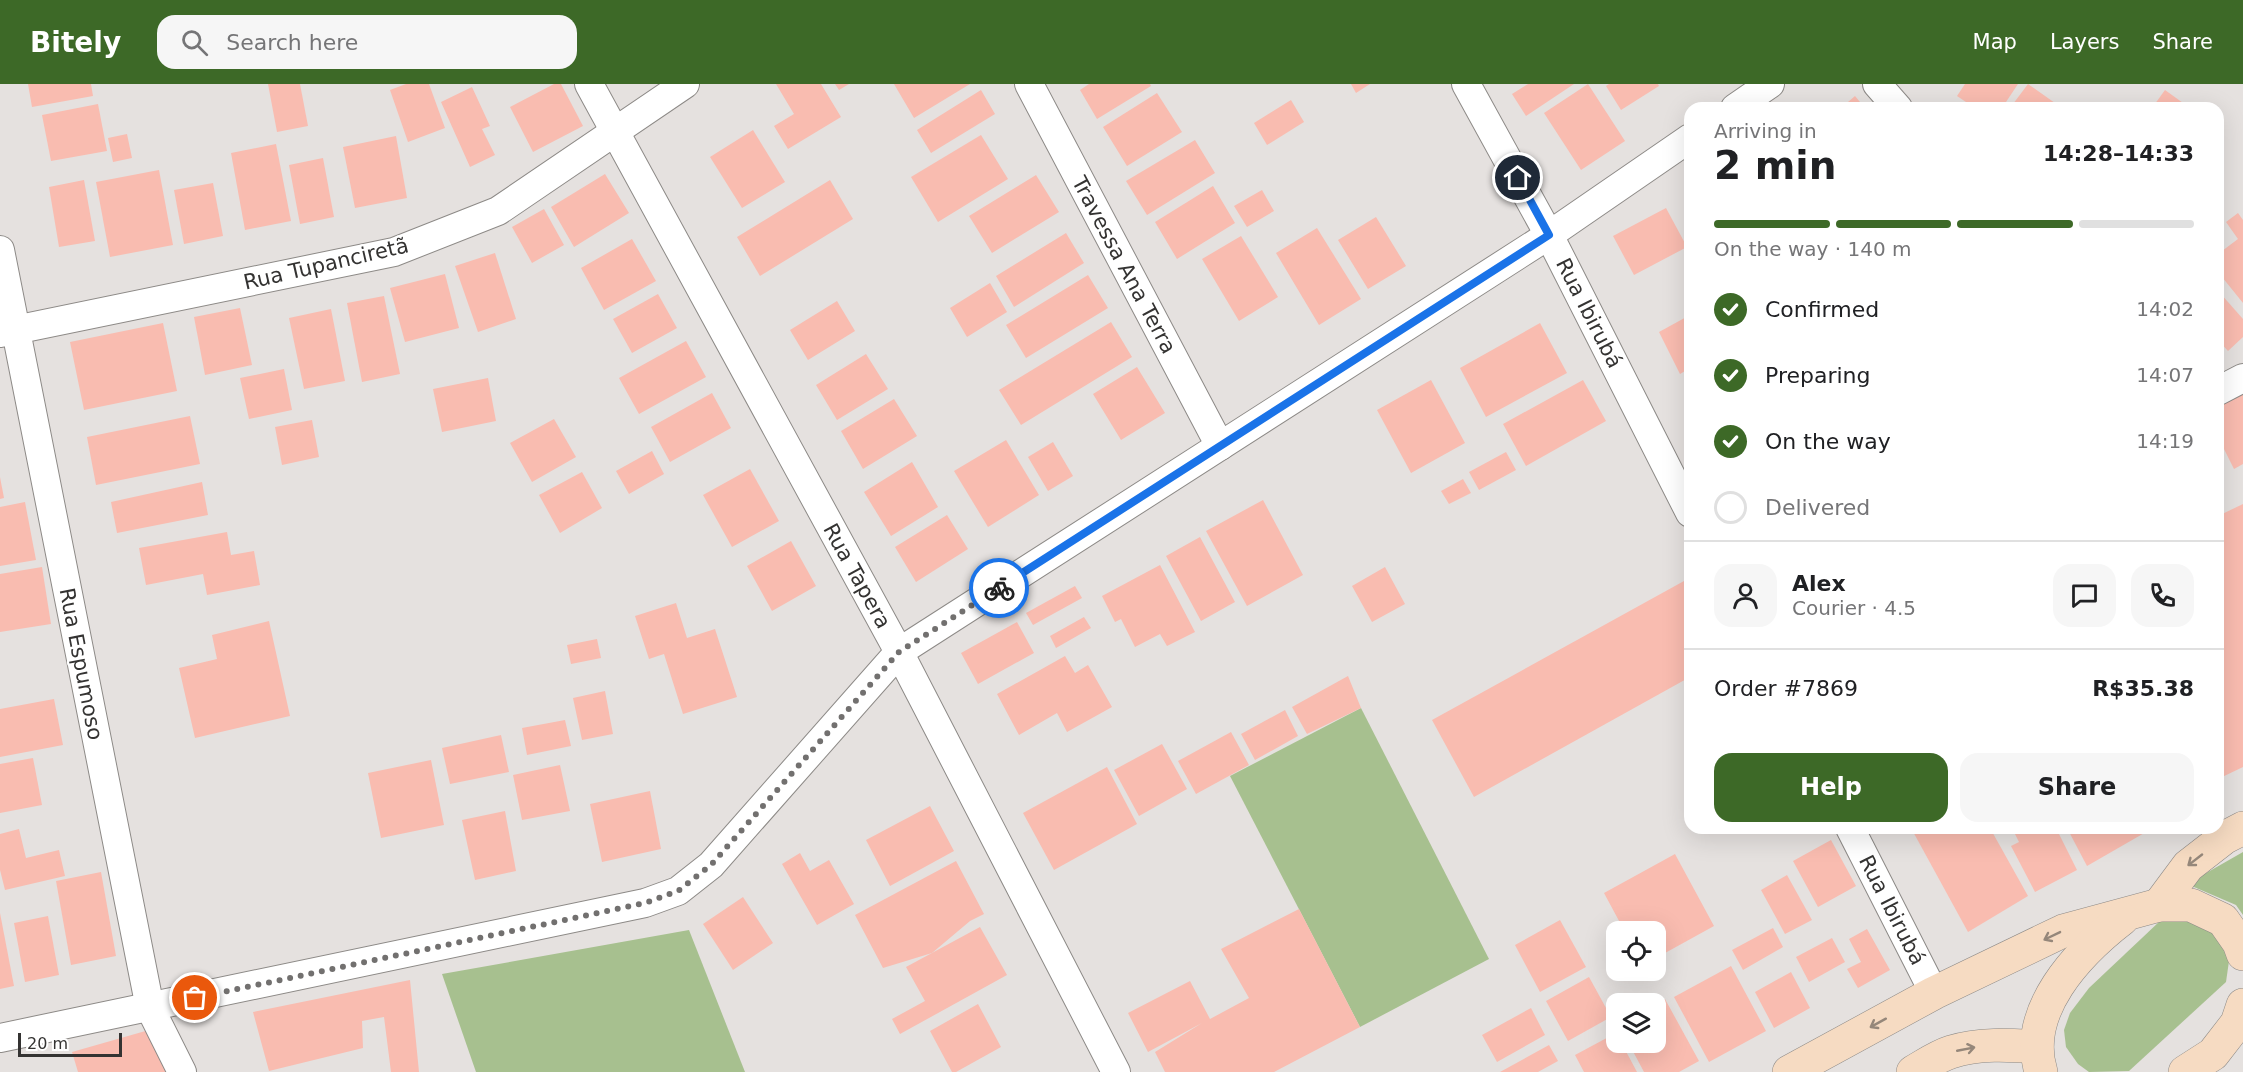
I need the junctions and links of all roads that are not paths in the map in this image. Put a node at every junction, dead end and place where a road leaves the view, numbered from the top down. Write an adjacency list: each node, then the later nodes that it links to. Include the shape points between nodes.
1 (589, 84): 9 (street, Rua Tapera)
2 (685, 84): 9 (street, Rua Tupanciretã)
3 (1029, 84): 16 (street, Travessa Ana Terra)
4 (1466, 84): 11 (street, Rua Ibirubá)
5 (1770, 84): 7 (street)
6 (1877, 84): 8 (street)
7 (1744, 102)
8 (1893, 102)
9 (614, 131): 13 (street, Rua Tupanciretã, via 498,211 394,252); 18 (street, Rua Tapera)
10 (1684, 142): 11 (street)
11 (1549, 235): 16 (street); 17 (street, Rua Ibirubá)
12 (0, 250): 13 (street, Rua Espumoso)
13 (7, 331): 24 (street, Rua Espumoso)
14 (2243, 378): 15 (street)
15 (2224, 388)
16 (1220, 446): 18 (street)
17 (1684, 501)
18 (899, 652): 24 (street, via 711,865 678,891 645,903); 30 (street, Rua Tapera)
19 (2243, 828): 21 (main road, one-way to 21, via 2188,866)
20 (1853, 834): 23 (street, Rua Ibirubá)
21 (2143, 909): 22 (main road, via 2191,905 2223,920); 23 (main road, one-way to 23, via 2063,931); 28 (main road, via 2102,935 2077,959 2052,993 2042,1018)
22 (2243, 954)
23 (1934, 993): 31 (main road, one-way to 31)
24 (150, 1008): 26 (street); 29 (street, Rua Espumoso)
25 (2241, 1014): 27 (main road)
26 (0, 1038)
27 (2207, 1063): 33 (main road)
28 (2039, 1065): 32 (main road, one-way to 28, via 1950,1052 1999,1045)
29 (182, 1072)
30 (1116, 1072)
31 (1789, 1072)
32 (1913, 1072)
33 (2185, 1072)

